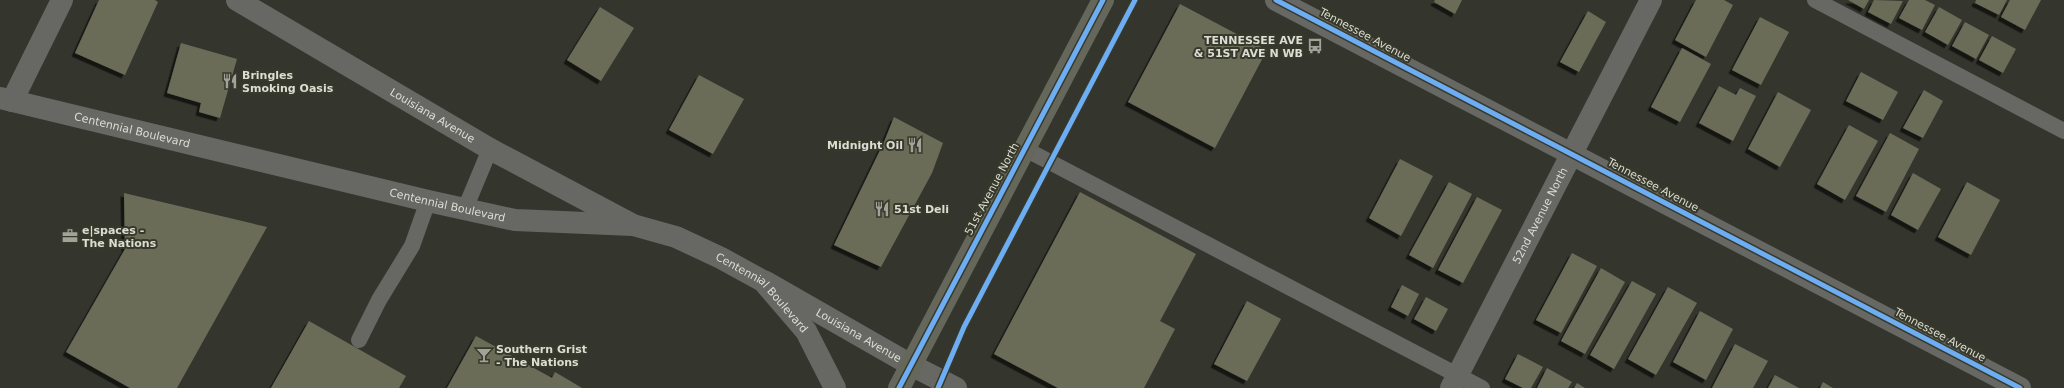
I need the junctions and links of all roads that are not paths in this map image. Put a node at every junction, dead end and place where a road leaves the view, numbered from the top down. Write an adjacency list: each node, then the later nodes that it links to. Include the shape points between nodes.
1 (62, 0): 7 (street)
2 (237, 0): 10 (street, Louisiana Avenue)
3 (1103, 0): 9 (main road, 51st Avenue North)
4 (1276, 0): 11 (street, Tennessee Avenue)
5 (1651, 0): 11 (street, 52nd Avenue North)
6 (1815, 0): 8 (lane)
7 (6, 99): 12 (street, Centennial Boulevard)
8 (2064, 131)
9 (1025, 149): 17 (main road, 51st Avenue North); 18 (lane)
10 (490, 150): 13 (lane); 14 (street, Louisiana Avenue)
11 (1572, 154): 18 (street, 52nd Avenue North); 23 (street, Tennessee Avenue)
12 (428, 201): 13 (street, Centennial Boulevard); 16 (lane, via 412,246 379,300)
13 (465, 209): 14 (street, Centennial Boulevard, via 515,220)
14 (633, 225): 15 (street, Centennial Boulevard, via 676,237)
15 (763, 281): 17 (street, Louisiana Avenue); 19 (street, Centennial Boulevard, via 806,330)
16 (359, 340)
17 (911, 365): 20 (main road, 51st Avenue North); 21 (street, Louisiana Avenue)
18 (1455, 382): 22 (lane)
19 (835, 388)
20 (899, 388)
21 (956, 388)
22 (1482, 388)
23 (2020, 388)

